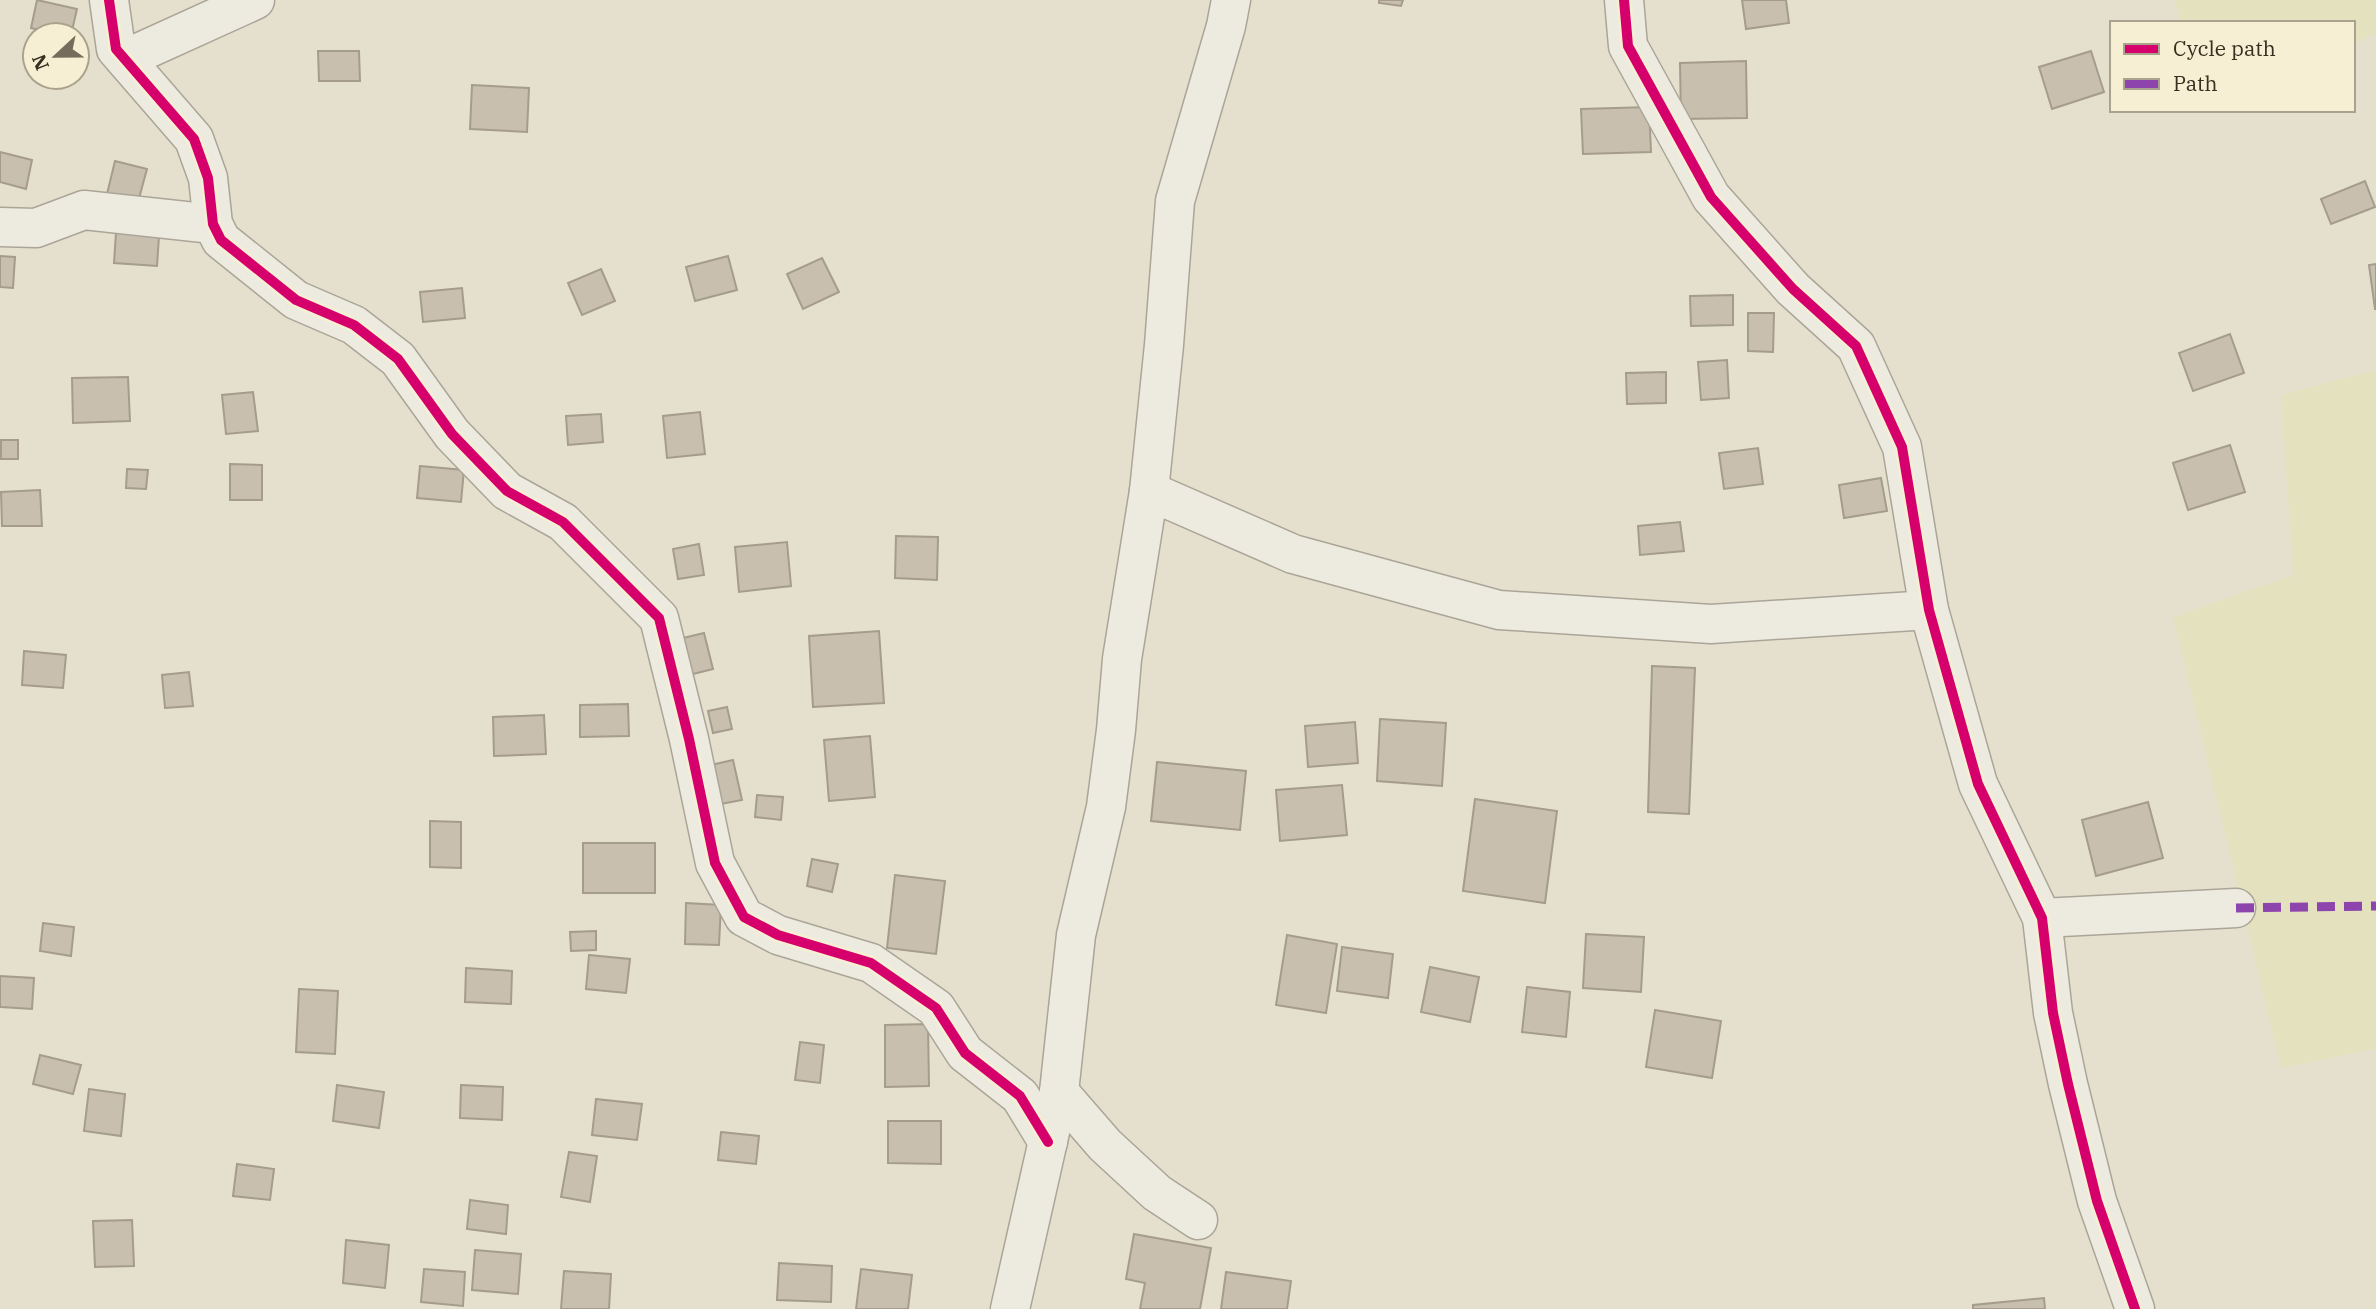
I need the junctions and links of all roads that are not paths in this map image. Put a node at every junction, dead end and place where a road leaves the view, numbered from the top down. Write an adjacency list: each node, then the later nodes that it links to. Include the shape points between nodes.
1 (109, 0): 5 (street, via 116,49)
2 (255, 0): 5 (street)
3 (1231, 0): 8 (street, via 1175,201)
4 (1624, 0): 9 (street, via 1628,46 1710,197 1793,289 1856,346 1902,447)
5 (125, 59): 6 (street, via 194,139 208,178)
6 (213, 224): 7 (street, via 84,210 36,228); 13 (street, via 222,240 296,300 354,325 398,359 452,434 507,491 564,522 659,618 715,863 744,917 778,935 871,963 936,1008 965,1053 1020,1096)
7 (0, 227)
8 (1149, 491): 9 (street, via 1293,554 1499,610 1711,624); 12 (street, via 1122,659 1107,807 1076,935)
9 (1929, 610): 11 (street, via 1978,784)
10 (2236, 908): 11 (street)
11 (2042, 918): 16 (street, via 2053,1013 2068,1084 2097,1200)
12 (1059, 1092): 13 (street); 14 (street, via 1105,1145 1157,1193)
13 (1048, 1142): 15 (street)
14 (1198, 1220)
15 (1010, 1309)
16 (2135, 1309)

